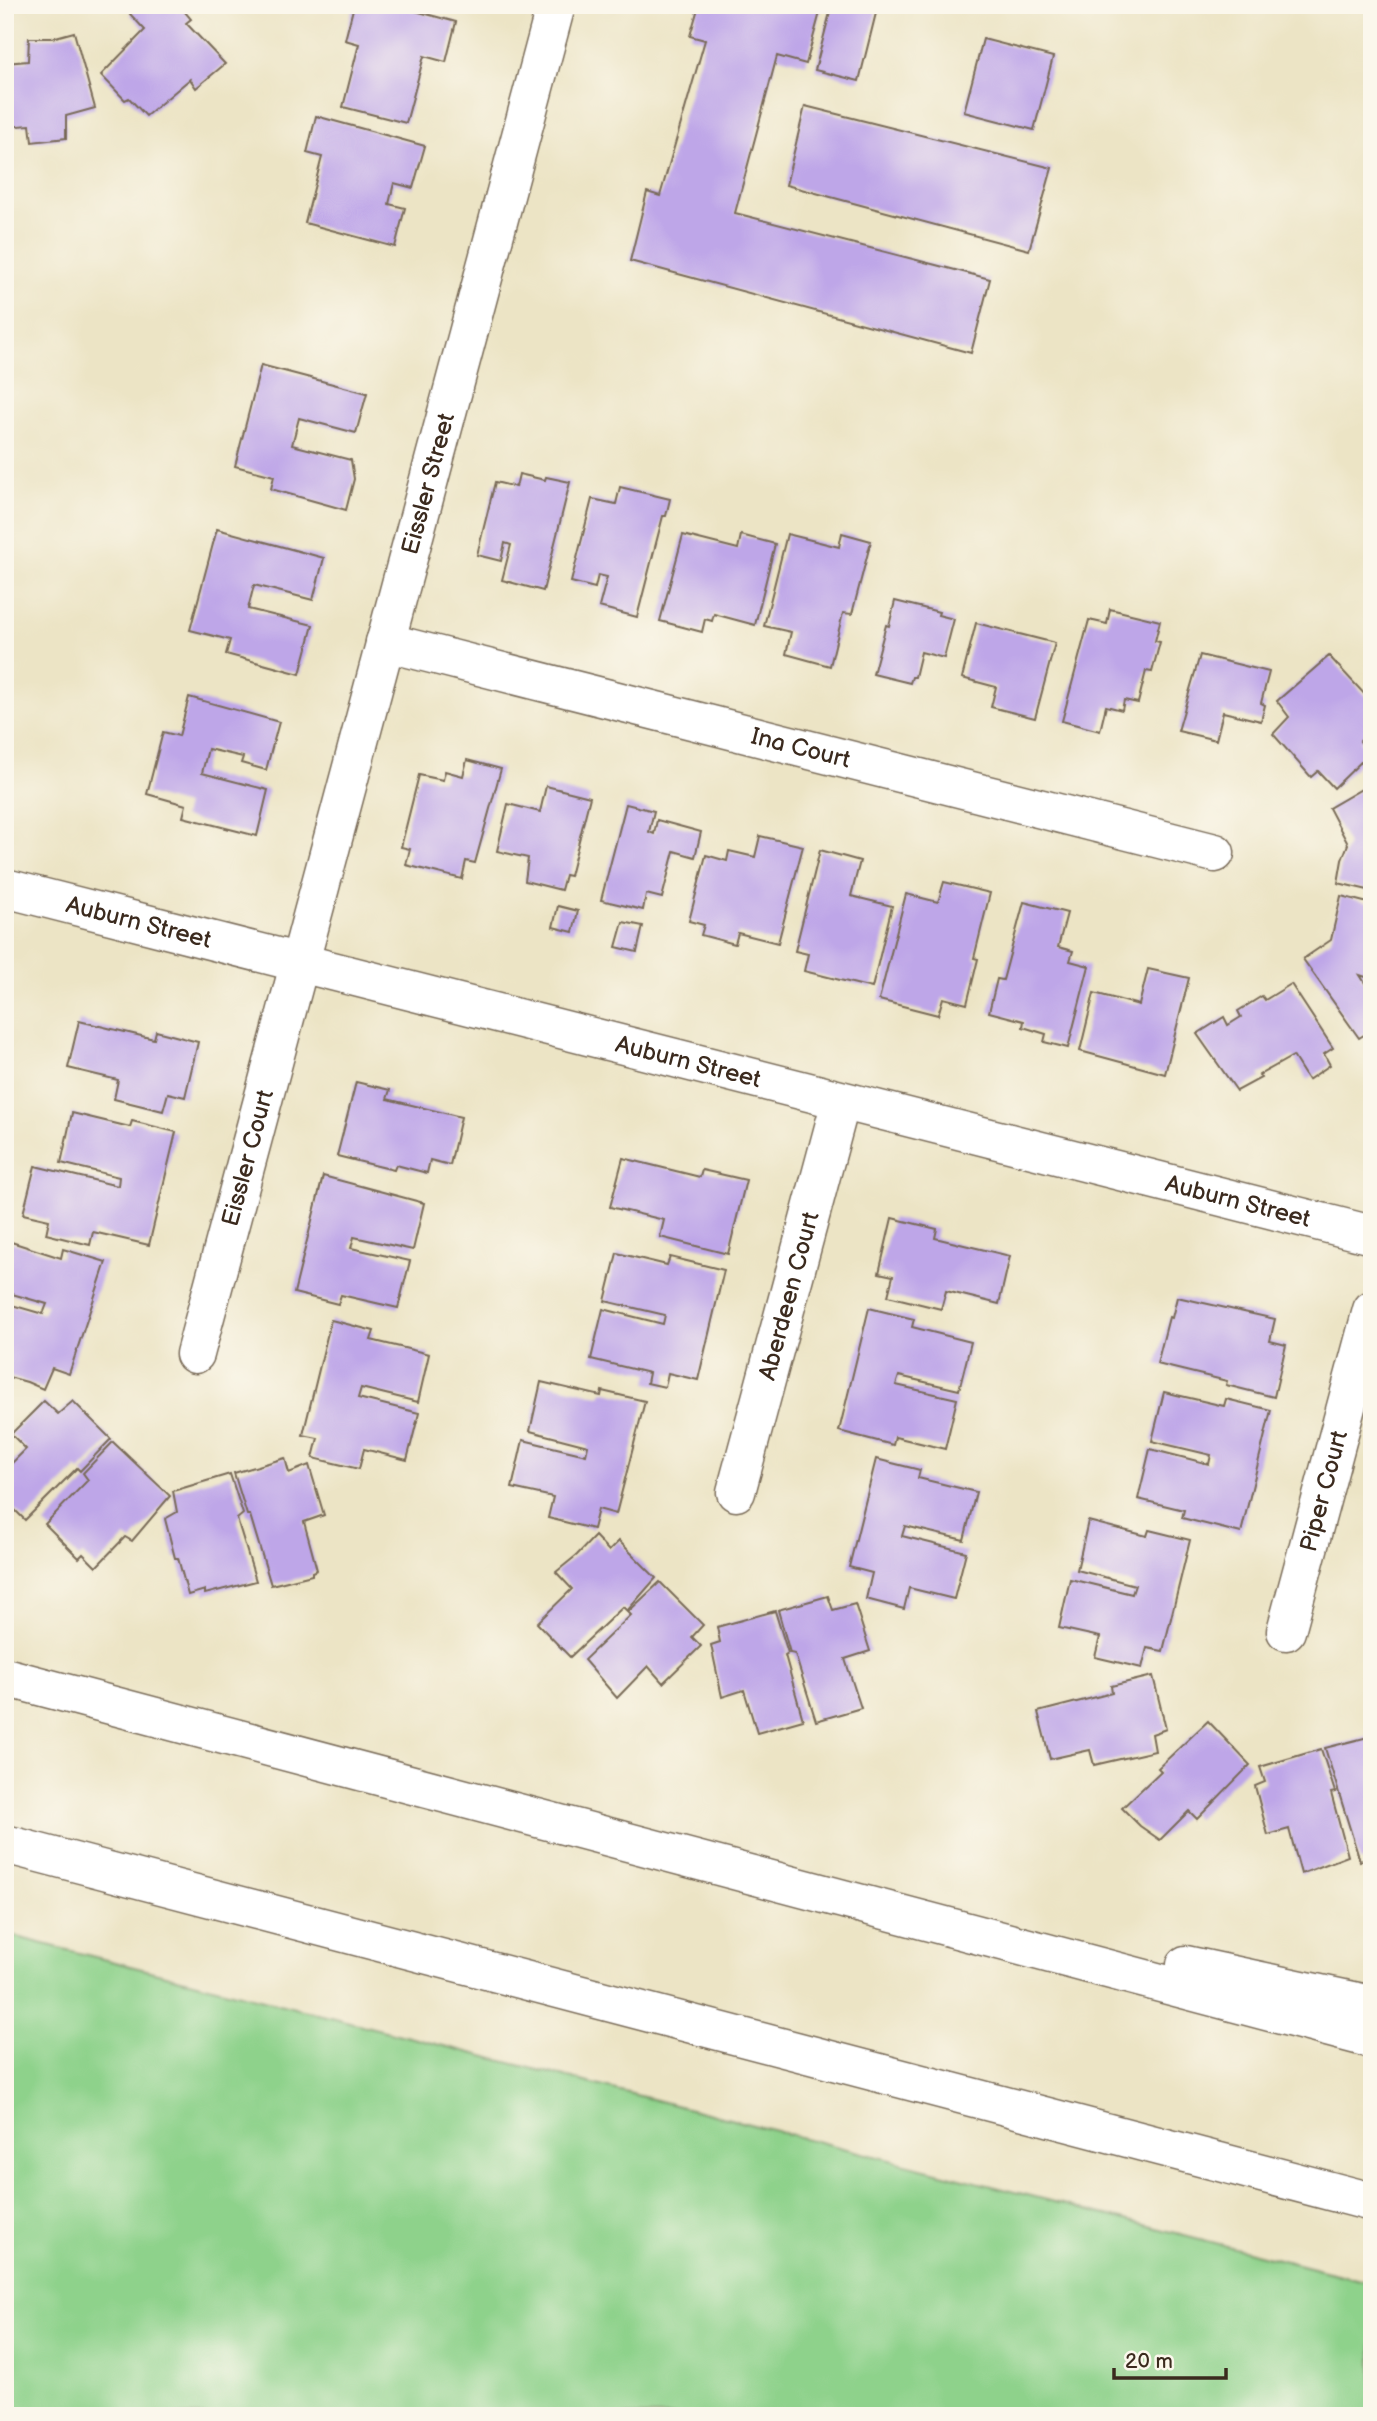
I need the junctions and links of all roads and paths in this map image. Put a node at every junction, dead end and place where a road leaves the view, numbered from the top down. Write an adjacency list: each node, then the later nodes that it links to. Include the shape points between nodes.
1 (556, 5): 2 (main road, Eissler Street)
2 (385, 642): 3 (main road, Ina Court); 5 (main road, Eissler Street)
3 (1215, 853)
4 (5, 888): 5 (main road, Auburn Street)
5 (299, 963): 6 (main road, Auburn Street); 9 (main road, Eissler Court)
6 (841, 1101): 7 (main road, Auburn Street); 10 (main road, Aberdeen Court)
7 (1372, 1236)
8 (1372, 1310): 11 (main road, Piper Court)
9 (195, 1354)
10 (736, 1492)
11 (1286, 1631)
12 (5, 1677): 14 (main road)
13 (5, 1844): 17 (main road)
14 (638, 1845): 15 (main road); 16 (main road)
15 (1372, 2005)
16 (1372, 2039)
17 (1372, 2202)

